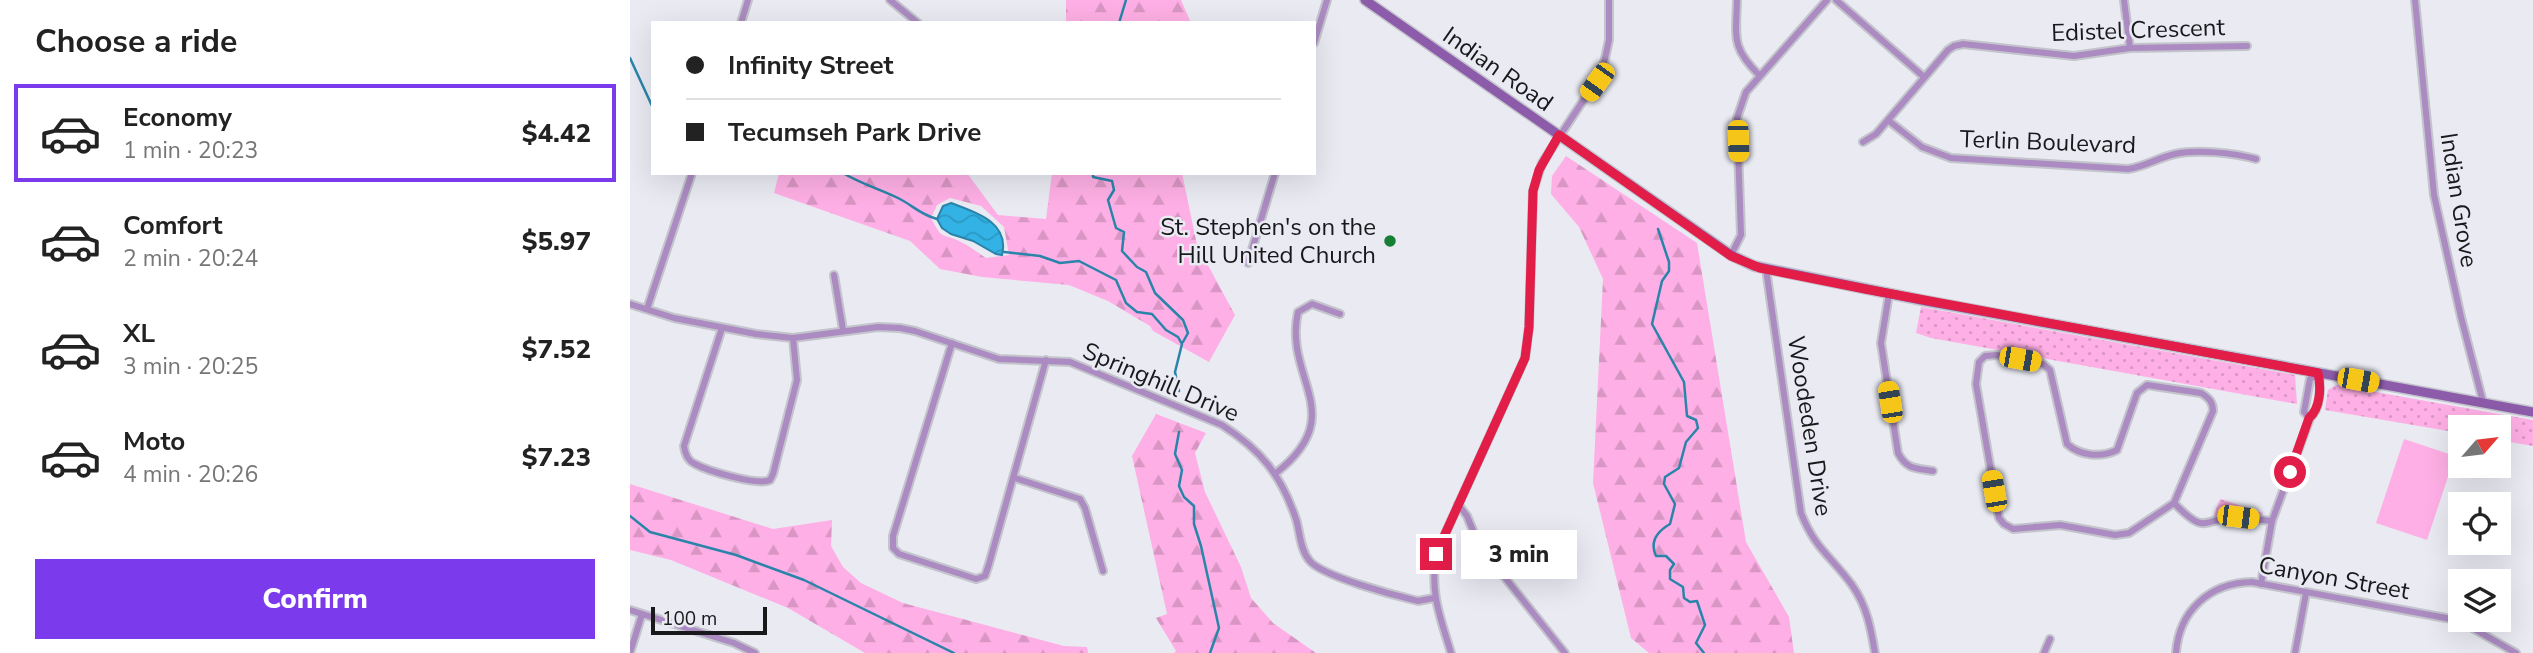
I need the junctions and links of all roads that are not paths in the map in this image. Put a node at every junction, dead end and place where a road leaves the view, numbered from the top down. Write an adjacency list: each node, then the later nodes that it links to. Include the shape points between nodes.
1 (748, 0): 11 (street)
2 (890, 0): 12 (street)
3 (1327, 0): 13 (street)
4 (1365, 0): 19 (street, Indian Road)
5 (1609, 0): 19 (street, via 1609,40 1602,72)
6 (1737, 0): 16 (street, via 1736,43)
7 (1827, 0): 16 (street)
8 (1836, 0): 17 (street)
9 (2124, 0): 15 (street)
10 (2415, 0): 38 (street, Indian Grove, via 2434,195)
11 (742, 21)
12 (916, 21)
13 (1316, 36)
14 (2247, 46): 15 (street, Edistel Crescent)
15 (2130, 48): 17 (street, Edistel Crescent, via 2074,56 1964,44 1948,50)
16 (1759, 75): 24 (street, via 1746,92 1737,118 1741,235)
17 (1924, 77): 18 (street, Edistel Crescent)
18 (1889, 121): 20 (street, Edistel Crescent); 21 (street, Terlin Boulevard, via 1922,147 1951,158 2128,169 2177,153 2236,153)
19 (1559, 135): 24 (street, Indian Road); 45 (street, via 1533,191 1525,358)
20 (1863, 142)
21 (2256, 159)
22 (691, 175): 30 (street)
23 (1274, 175): 25 (street)
24 (1731, 256): 26 (street, Indian Road)
25 (1248, 263)
26 (1766, 269): 28 (street, Indian Road); 58 (street, Woodeden Drive, via 1801,513 1810,535 1862,603)
27 (834, 275): 33 (street)
28 (1889, 294): 37 (street, Indian Road); 41 (street, via 1881,343 1898,453 1903,463)
29 (630, 304): 30 (street, Springhill Drive)
30 (647, 309): 32 (street, Springhill Drive)
31 (1340, 314): 42 (street, via 1312,304 1298,312 1296,343 1312,402 1312,424 1294,459)
32 (722, 328): 34 (street, Springhill Drive); 34 (street, via 685,454 693,464 757,483 765,483 773,474 794,393)
33 (843, 330): 34 (street, Springhill Drive); 35 (street, Springhill Drive, via 900,328)
34 (793, 338)
35 (952, 343): 36 (street, Springhill Drive, via 999,359); 43 (street, via 892,536 893,548 965,577 985,576)
36 (1046, 360): 42 (street, Springhill Drive, via 1080,365 1222,425 1255,449); 43 (street)
37 (2318, 373): 38 (street, Indian Road); 40 (street, via 2321,385 2315,413); 40 (street, via 2309,382 2304,412)
38 (2483, 402): 39 (street, Indian Road)
39 (2533, 412)
40 (2309, 418): 46 (street)
41 (1933, 471)
42 (1276, 473): 50 (street, Springhill Drive, via 1297,521 1303,549 1314,565 1411,600)
43 (1015, 478): 47 (street, via 1080,499)
44 (2174, 503): 44 (street, via 2213,411 2208,397 2147,385 2137,393 2117,450 2105,456 2075,451 2067,444 2052,376 2043,364 1997,355 1979,362 1976,384 1999,518 2004,524 2013,529 2060,525 2115,535 2129,533); 46 (street, via 2189,518 2205,525 2238,517)
45 (1458, 504): 50 (street, via 1436,554); 57 (street, via 1479,545)
46 (2272, 521): 48 (street)
47 (1102, 571)
48 (2260, 584): 49 (street, Canyon Street); 60 (street, Canyon Street, via 2231,584 2198,601 2180,629)
49 (2306, 593): 61 (street); 62 (street, Canyon Street, via 2462,622)
50 (1434, 598): 56 (street)
51 (630, 610): 52 (street)
52 (642, 614): 54 (street); 55 (street)
53 (2050, 639): 59 (street)
54 (630, 653)
55 (755, 653)
56 (1451, 653)
57 (1564, 653)
58 (1875, 653)
59 (2044, 653)
60 (2176, 653)
61 (2295, 653)
62 (2516, 653)

